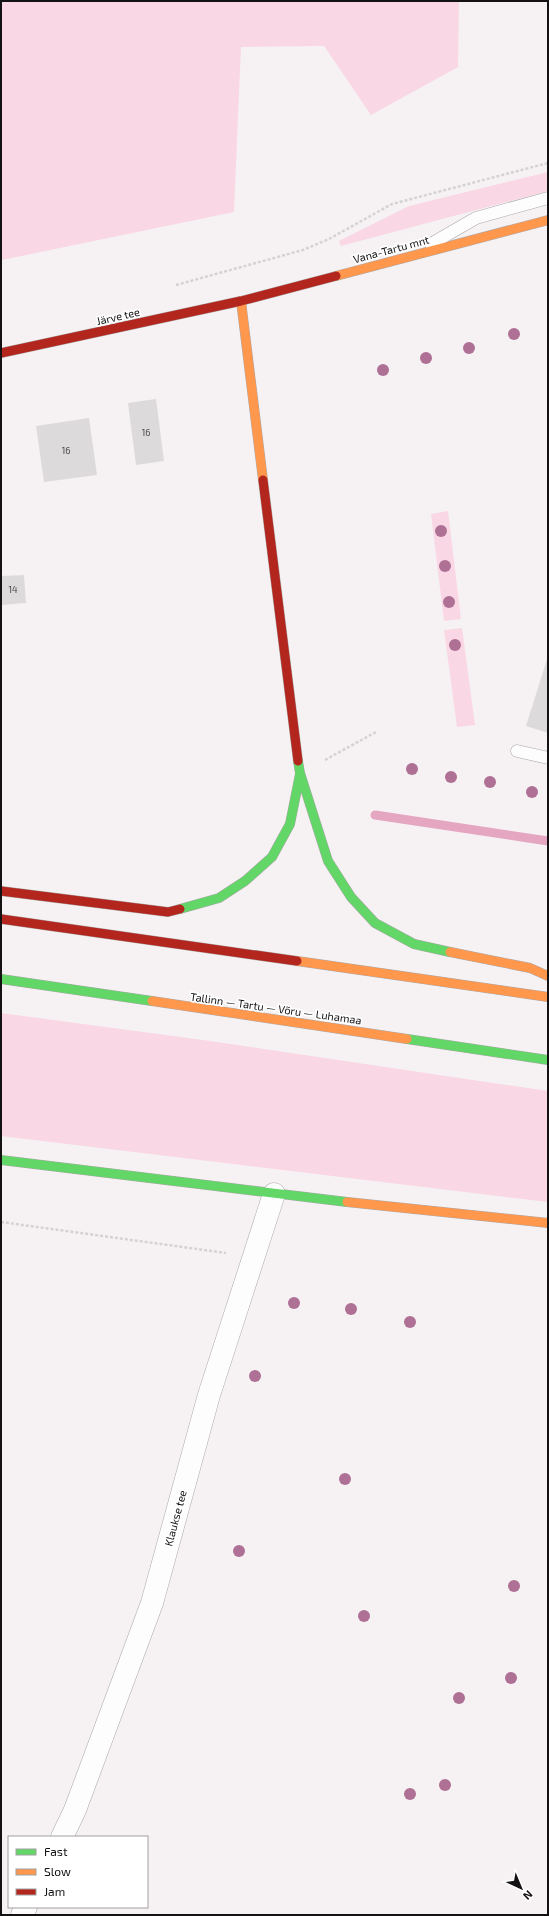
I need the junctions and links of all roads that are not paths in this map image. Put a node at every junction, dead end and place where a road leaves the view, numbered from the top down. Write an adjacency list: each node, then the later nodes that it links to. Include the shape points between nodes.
1 (548, 198): 3 (lane, via 476,218)
2 (548, 220): 3 (main road, Vana-Tartu mnt)
3 (406, 258): 4 (main road, Vana-Tartu mnt)
4 (241, 301): 5 (main road, Järve tee); 8 (main road)
5 (1, 353)
6 (517, 751): 7 (lane)
7 (548, 758)
8 (300, 773): 9 (main road, via 290,824 272,856 245,881 220,898 168,912); 11 (main road, via 328,861 351,897 375,923 414,944 530,968)
9 (1, 891)
10 (1, 919): 13 (main road)
11 (548, 976)
12 (1, 979): 14 (main road, Tallinn — Tartu — Võru — Luhamaa)
13 (548, 997)
14 (548, 1060)
15 (1, 1160): 16 (main road)
16 (274, 1194): 17 (main road); 18 (street, Klaukse tee, via 209,1395 152,1603 75,1810)
17 (548, 1223)
18 (62, 1836)

